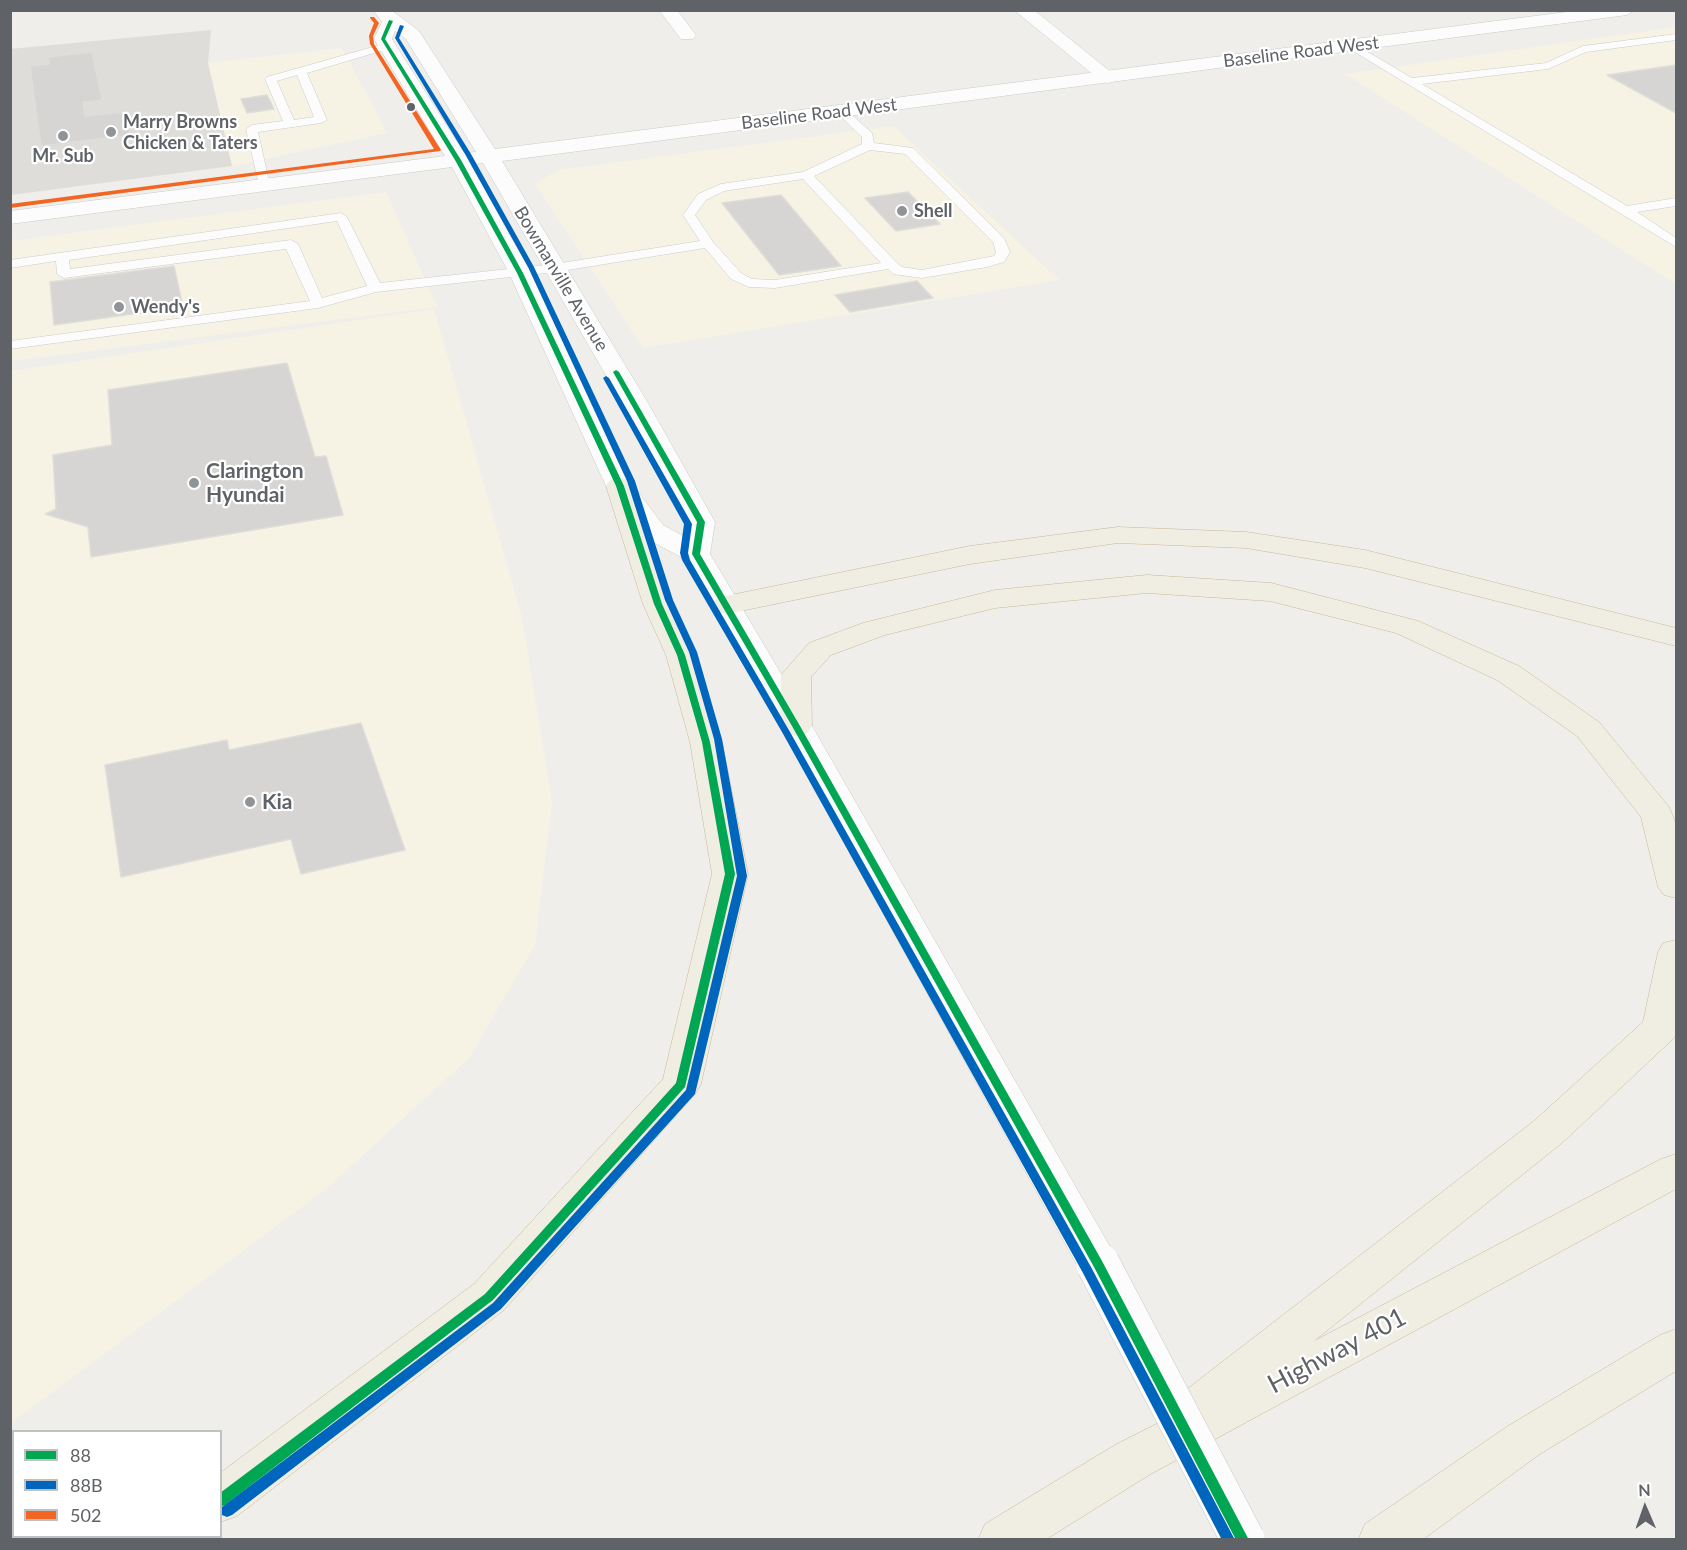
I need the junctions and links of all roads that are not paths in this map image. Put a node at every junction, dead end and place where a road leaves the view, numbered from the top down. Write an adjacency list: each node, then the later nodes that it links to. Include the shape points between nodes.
1 (667, 10): 5 (main road)
2 (1023, 10): 10 (main road)
3 (1627, 10): 8 (main road, Baseline Road West)
4 (386, 16): 7 (main road, Bowmanville Avenue, via 383,39); 15 (main road, Bowmanville Avenue, via 413,35)
5 (687, 35)
6 (1677, 37): 11 (lane, via 1583,49 1548,66)
7 (387, 46): 9 (lane); 16 (main road, Bowmanville Avenue)
8 (1350, 46): 10 (main road, Baseline Road West); 11 (lane)
9 (301, 71): 13 (lane, via 271,79); 13 (lane, via 321,120)
10 (1108, 77): 12 (main road, Baseline Road West)
11 (1411, 82): 20 (lane)
12 (841, 111): 14 (lane, via 868,136); 15 (main road, Baseline Road West)
13 (290, 124): 18 (lane, via 252,129)
14 (868, 146): 17 (lane); 26 (lane, via 909,151 999,242 1003,252 999,259 987,263 922,274 898,271)
15 (489, 156): 16 (main road, Baseline Road West); 27 (main road, Bowmanville Avenue)
16 (458, 160): 18 (main road, Baseline Road West); 28 (main road, Bowmanville Avenue)
17 (806, 175): 22 (lane, via 721,188 702,197 689,215); 26 (lane)
18 (264, 186): 21 (main road, Baseline Road West)
19 (1677, 202): 20 (lane)
20 (1625, 210): 23 (lane)
21 (10, 218)
22 (708, 243): 26 (lane, via 736,276 750,283 775,284); 27 (lane)
23 (1677, 243)
24 (62, 256): 25 (lane); 29 (lane, via 341,217); 30 (lane, via 64,274 291,244)
25 (10, 264)
26 (891, 265)
27 (555, 268): 28 (lane); 35 (main road, Bowmanville Avenue, via 701,522)
28 (520, 273): 29 (lane); 34 (main road, Bowmanville Avenue)
29 (375, 288): 30 (lane)
30 (318, 304): 31 (lane)
31 (215, 317): 32 (lane, via 188,313); 33 (lane)
32 (10, 335)
33 (10, 345)
34 (620, 486): 35 (main road, Bowmanville Avenue, via 653,531); 45 (highway, via 658,604 681,655 705,741 730,874 681,1084 489,1297)
35 (696, 554): 36 (main road)
36 (726, 605): 37 (highway, via 970,555 1118,535 1246,540 1365,559); 38 (main road)
37 (1677, 637)
38 (796, 726): 39 (highway, via 796,675 820,649 874,629 995,599 1146,584 1271,592 1407,627 1508,673 1588,729 1657,815); 47 (main road, bridge, via 1098,1264)
39 (1677, 887)
40 (1677, 952): 44 (highway, via 1661,1028 1548,1132)
41 (1677, 1170): 44 (highway, Highway 401)
42 (1677, 1348): 43 (highway)
43 (1524, 1440): 48 (highway); 49 (highway)
44 (1132, 1460): 46 (highway, Highway 401)
45 (222, 1499)
46 (1002, 1539)
47 (1243, 1539)
48 (1382, 1539)
49 (1419, 1539)

